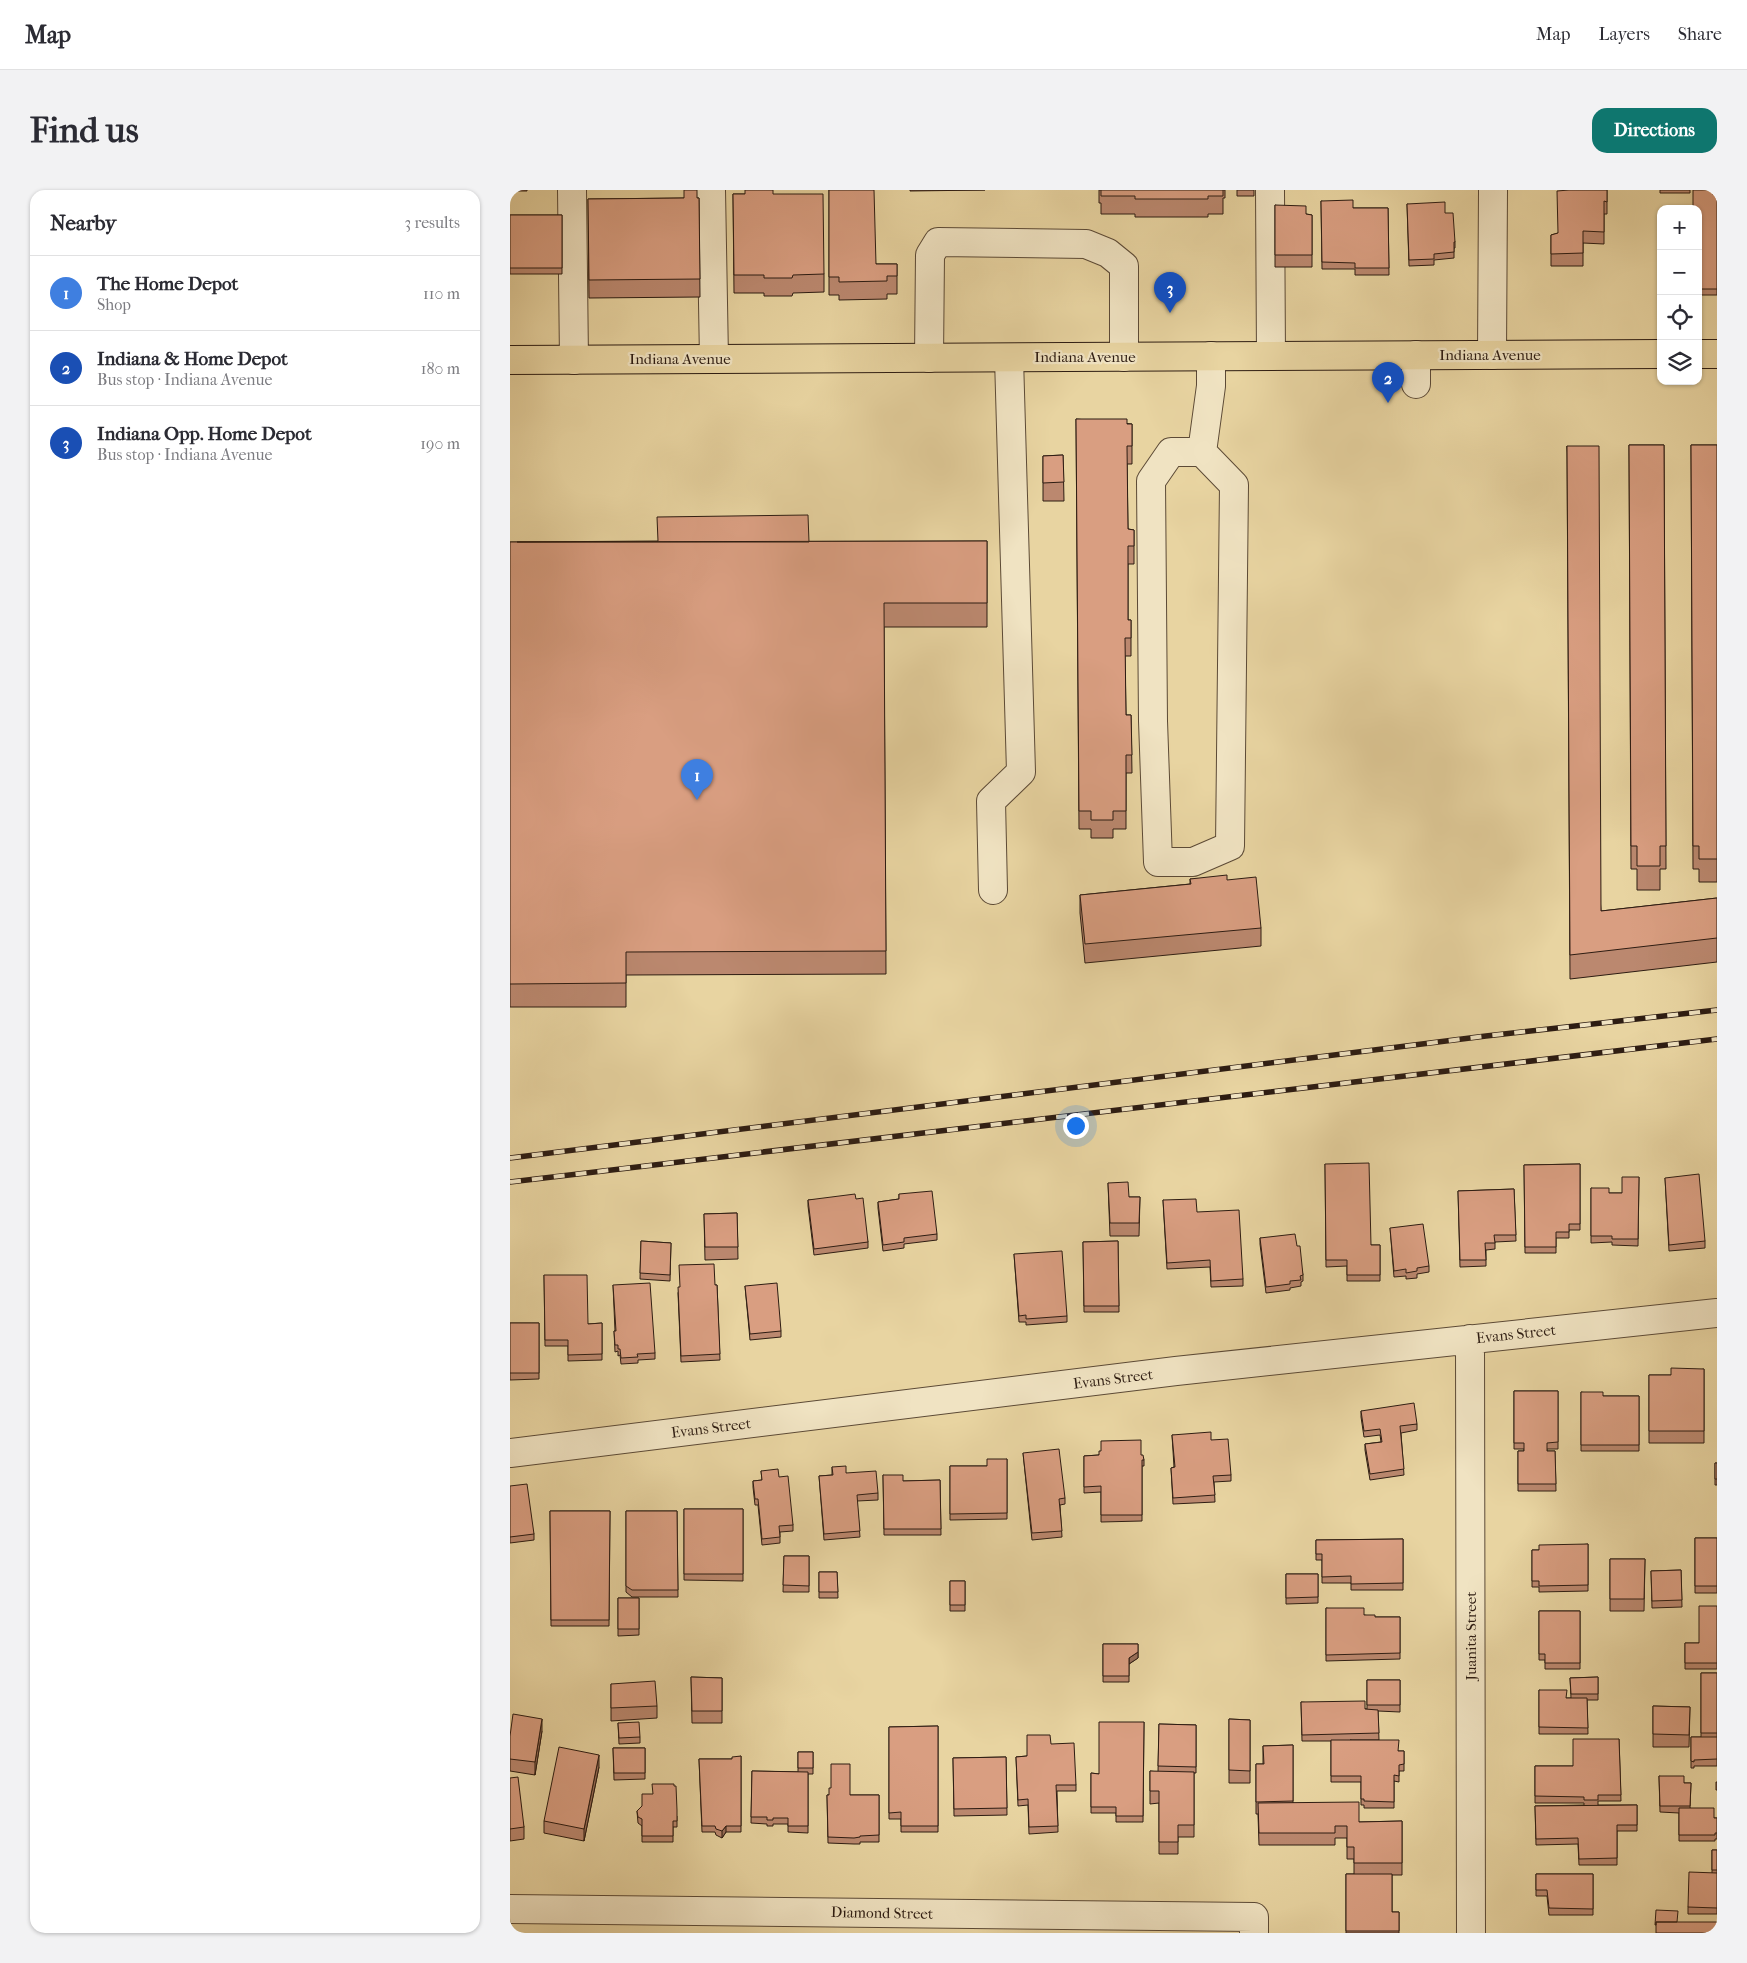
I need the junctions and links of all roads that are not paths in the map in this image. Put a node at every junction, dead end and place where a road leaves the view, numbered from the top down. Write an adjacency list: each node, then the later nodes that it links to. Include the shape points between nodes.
1 (572, 190): 8 (street)
2 (711, 190): 9 (street)
3 (1270, 190): 13 (street)
4 (1493, 190): 11 (street)
5 (1657, 354): 11 (main road, Indiana Avenue)
6 (1702, 354): 7 (main road)
7 (1717, 354)
8 (573, 355): 9 (main road, Indiana Avenue); 17 (main road, Indiana Avenue)
9 (713, 355): 15 (main road, Indiana Avenue)
10 (1416, 355): 11 (main road, Indiana Avenue); 13 (main road, Indiana Avenue); 18 (street)
11 (1492, 355)
12 (1211, 356): 13 (main road, Indiana Avenue); 14 (main road, Indiana Avenue); 19 (street, via 1211,386)
13 (1272, 356)
14 (1124, 357): 15 (street, via 1124,266 1108,253 1086,244 938,242 930,255); 16 (main road, Indiana Avenue)
15 (929, 358): 16 (main road, Indiana Avenue)
16 (1009, 358): 20 (street, via 1021,772 991,801)
17 (510, 360)
18 (1416, 384)
19 (1202, 452): 19 (street, via 1171,452 1151,480 1158,862 1193,862 1230,846 1234,485)
20 (993, 890)
21 (1717, 1313): 22 (street, Evans Street)
22 (1470, 1339): 23 (street, Evans Street, via 1166,1372); 26 (street, Juanita Street)
23 (510, 1453)
24 (510, 1909): 25 (street, Diamond Street)
25 (1254, 1925)
26 (1471, 1933)

